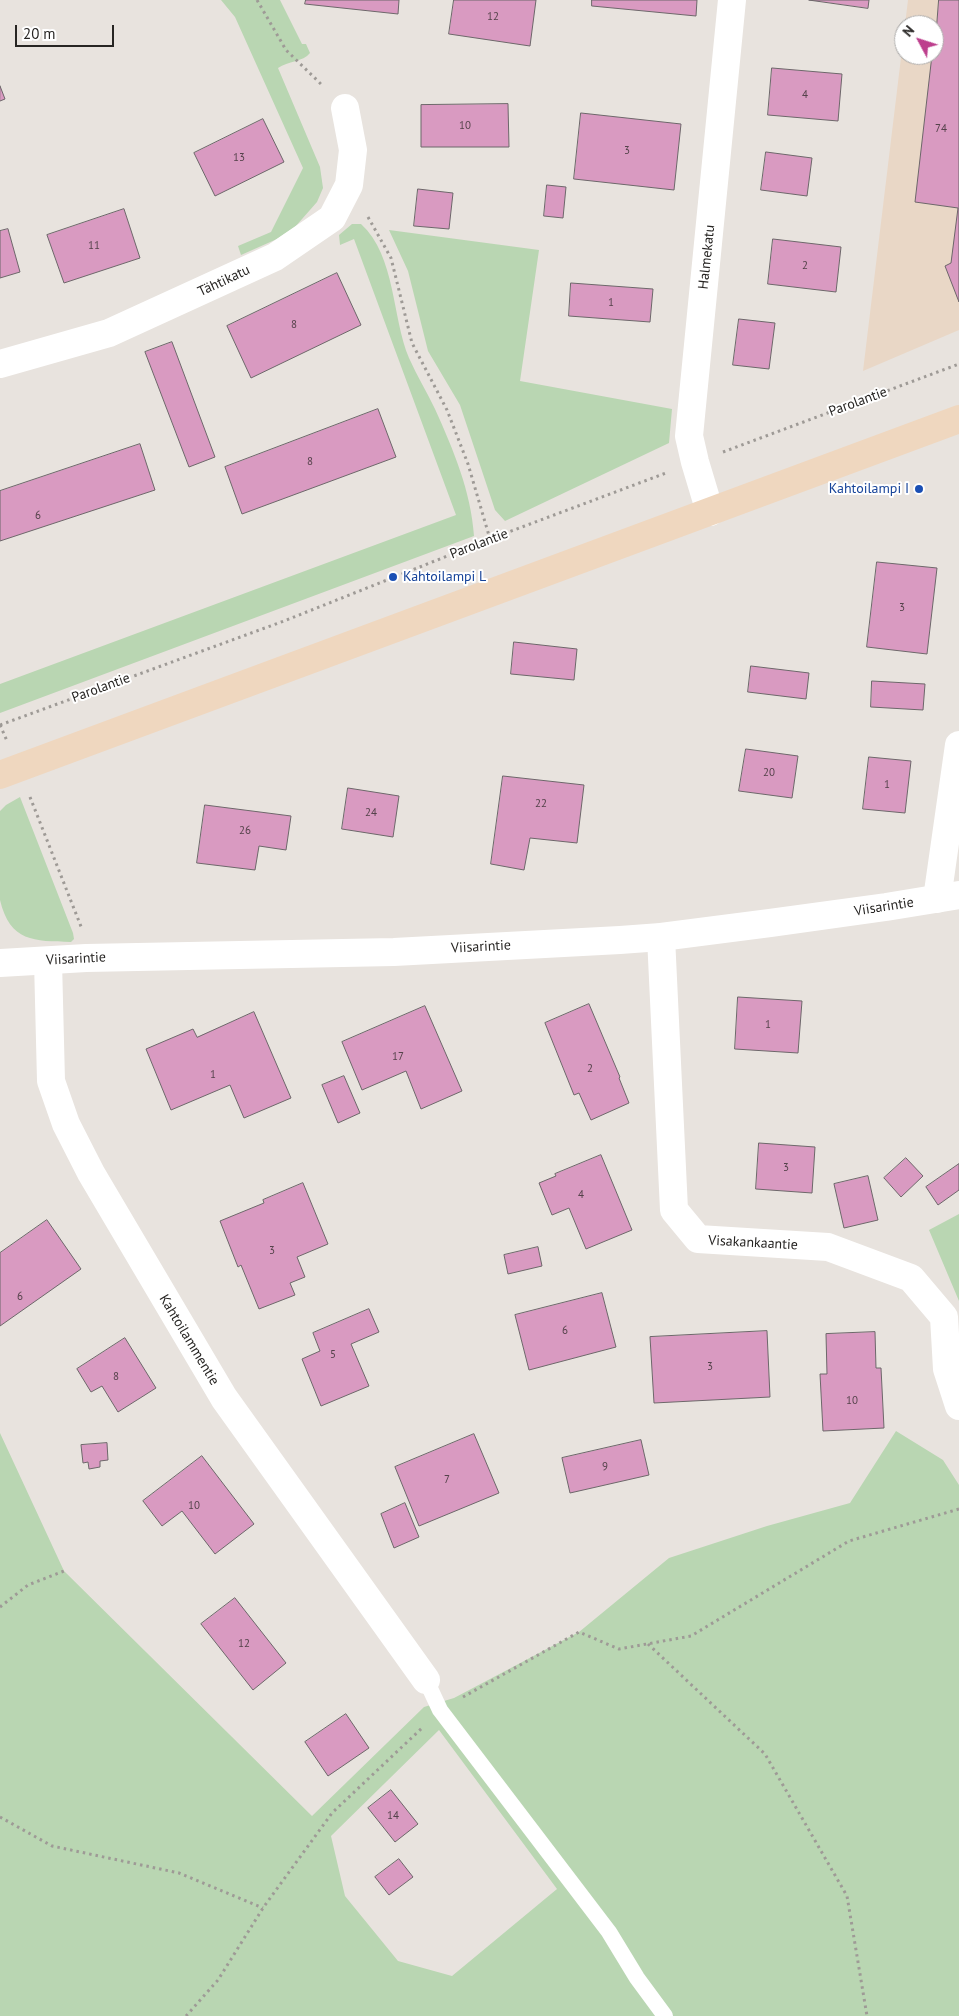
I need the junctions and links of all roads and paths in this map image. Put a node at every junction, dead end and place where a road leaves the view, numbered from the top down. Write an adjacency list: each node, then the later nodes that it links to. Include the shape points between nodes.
1 (257, 0): 3 (path, via 286,50)
2 (732, 0): 8 (street, Halmekatu, via 689,436)
3 (345, 108): 4 (street, Tähtikatu, via 353,150)
4 (349, 185): 5 (street, Tähtikatu, via 332,218 275,257 109,333); 10 (path, via 392,258 412,343 448,410)
5 (0, 364)
6 (959, 364): 8 (path, Parolantie)
7 (959, 419): 9 (main road)
8 (695, 462): 9 (street, Halmekatu); 10 (path, Parolantie)
9 (710, 512): 13 (main road)
10 (490, 539): 11 (path, Parolantie, via 284,621)
11 (0, 725): 13 (path)
12 (959, 745): 14 (street)
13 (9, 772): 16 (path, via 84,936)
14 (948, 897): 15 (street, Viisarintie)
15 (661, 937): 16 (street, Viisarintie, via 394,952); 19 (street, Visakankaantie, via 674,1210 698,1239 828,1247 911,1278 944,1316 947,1370)
16 (86, 958): 17 (street, Viisarintie)
17 (48, 961): 18 (street, Viisarintie); 24 (street, Kahtoilammentie, via 51,1081 66,1124 91,1173 224,1398)
18 (0, 963)
19 (959, 1406)
20 (959, 1509): 23 (path, via 848,1541 691,1636)
21 (64, 1571): 22 (path, via 28,1585)
22 (0, 1607)
23 (648, 1644): 25 (path, via 618,1649 579,1632); 30 (path, via 765,1754 847,1896)
24 (426, 1680): 25 (lane)
25 (440, 1710): 27 (path, via 332,1813); 29 (lane, via 609,1932)
26 (0, 1818): 27 (path, via 52,1846 179,1874)
27 (263, 1908): 28 (path, via 218,1980)
28 (186, 2016)
29 (665, 2016)
30 (867, 2016)

